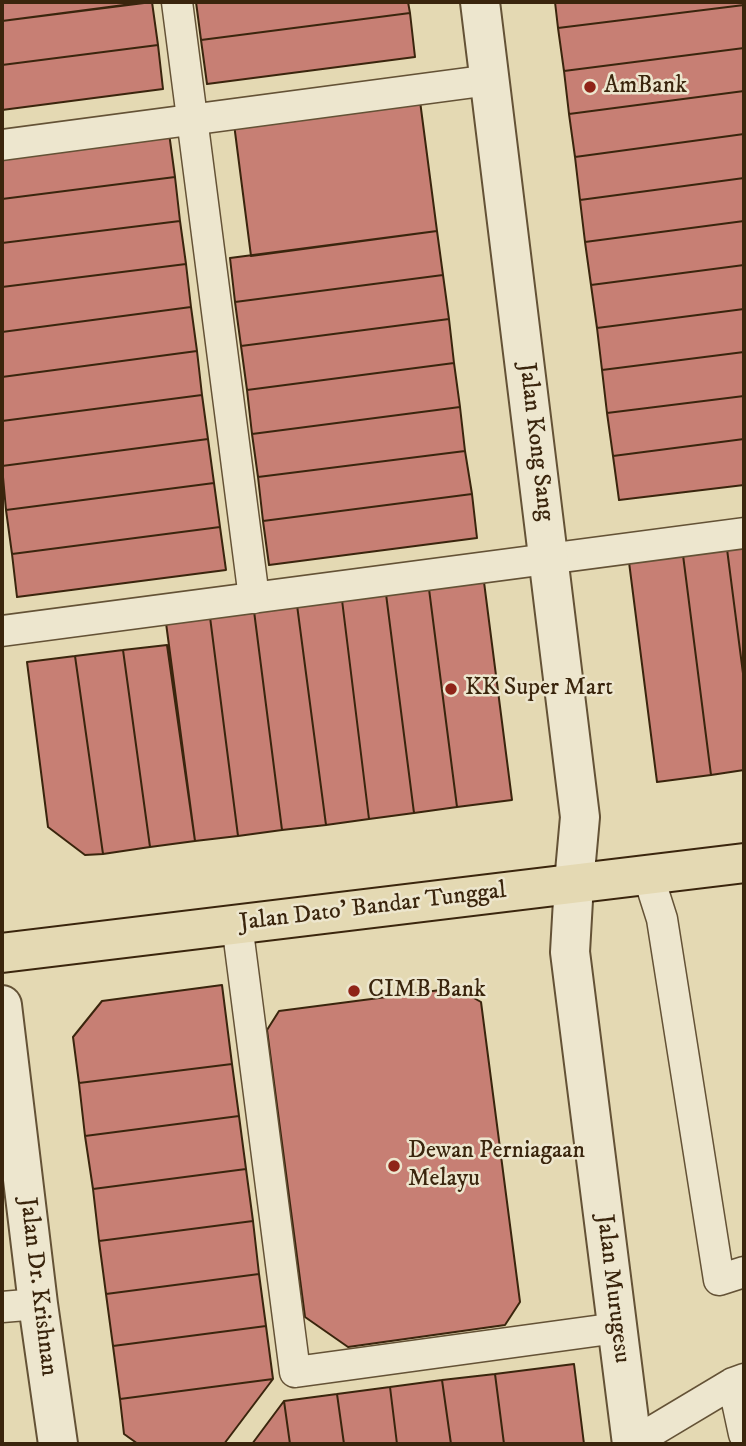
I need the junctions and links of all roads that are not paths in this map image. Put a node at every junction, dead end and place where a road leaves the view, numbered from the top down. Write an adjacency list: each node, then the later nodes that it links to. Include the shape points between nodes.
1 (177, 2): 4 (lane)
2 (480, 2): 3 (street, Jalan Kong Sang)
3 (490, 80): 4 (lane); 7 (street, Jalan Kong Sang)
4 (192, 120): 5 (lane); 8 (lane)
5 (2, 145)
6 (744, 533): 7 (lane)
7 (549, 559): 8 (lane); 12 (street, Jalan Kong Sang, via 580,817)
8 (254, 598): 9 (lane)
9 (2, 631)
10 (744, 863): 11 (highway, Jalan Dato' Bandar Tunggal)
11 (648, 875): 12 (highway, Jalan Dato' Bandar Tunggal); 16 (lane, via 662,919 719,1280)
12 (574, 883): 13 (highway, Jalan Dato' Bandar Tunggal); 18 (street, Jalan Murugesu, via 570,952)
13 (237, 924): 14 (highway, Jalan Dato' Bandar Tunggal); 18 (lane, via 295,1372)
14 (2, 953)
15 (2, 1005): 17 (street, Jalan Dr. Krishnan)
16 (744, 1272)
17 (20, 1306): 21 (street, Jalan Dr. Krishnan)
18 (617, 1328): 22 (street, Jalan Murugesu)
19 (739, 1381): 20 (lane); 22 (lane)
20 (744, 1434)
21 (58, 1444)
22 (631, 1444)

